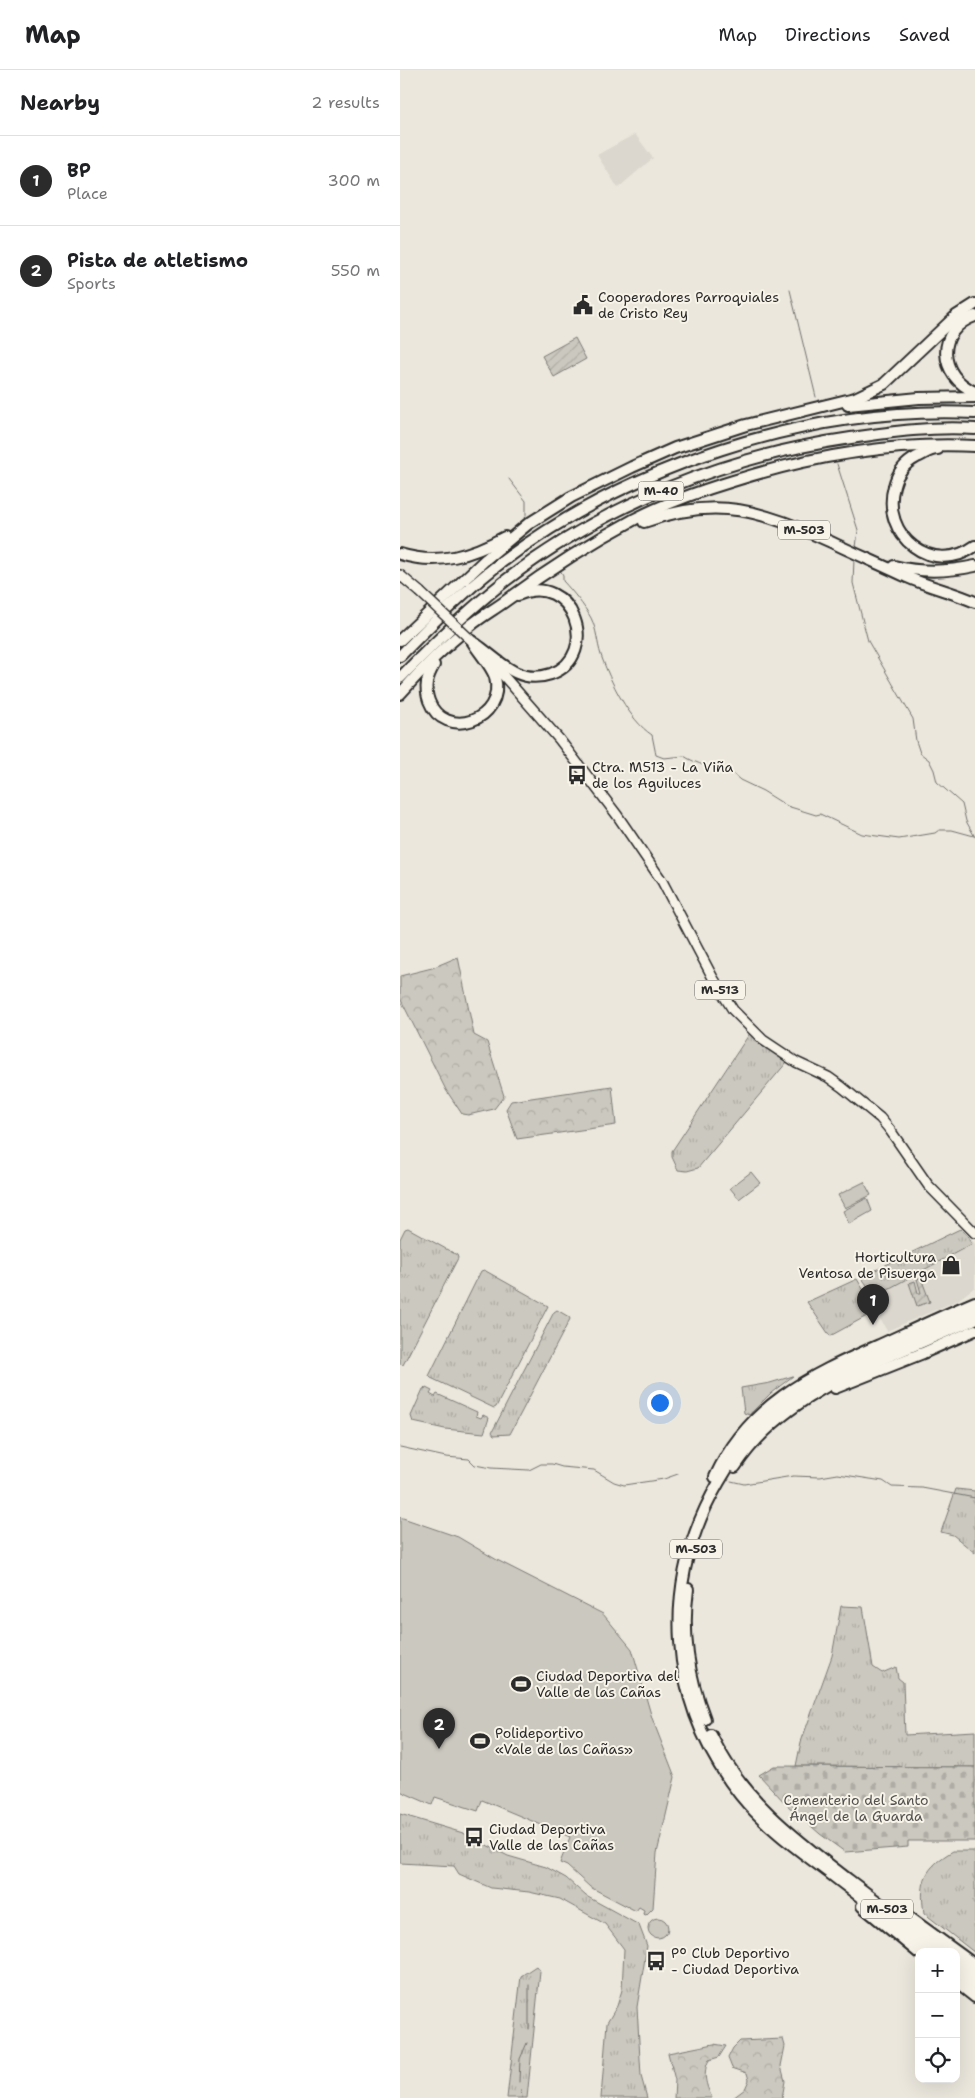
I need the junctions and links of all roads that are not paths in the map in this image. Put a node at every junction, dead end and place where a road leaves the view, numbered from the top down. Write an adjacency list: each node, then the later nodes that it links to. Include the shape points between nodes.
1 (975, 304): 5 (highway, via 956,316 884,384 855,398)
2 (975, 316): 3 (highway, via 954,329 946,353 949,369 956,380)
3 (975, 392)
4 (975, 397): 5 (highway, via 919,398)
5 (813, 410): 9 (highway, via 746,424 675,448 571,497)
6 (975, 413): 21 (highway, M-40, via 890,415 813,425 747,441 680,465 618,492 560,523 495,568 449,606)
7 (975, 428): 22 (highway, M-40, via 893,431 820,442 755,456 691,478 628,506 571,537 506,580 459,620)
8 (973, 446): 10 (highway, via 933,449 909,461 896,478 890,498 893,521 916,549 934,556 950,556); 11 (highway, via 885,448 822,457 760,473 694,493 636,519)
9 (528, 524): 12 (highway, via 480,551 454,558 429,559); 19 (highway)
10 (975, 546)
11 (586, 547): 13 (highway, M-503, via 667,514 730,509 776,519); 16 (highway)
12 (400, 554)
13 (874, 561): 14 (highway, M-503, via 933,572); 17 (highway, M-503)
14 (975, 566)
15 (400, 575): 20 (main road, M-513, bridge)
16 (508, 600): 18 (highway); 20 (highway, via 534,591 554,594 563,601 572,610 578,627 577,645 569,661 558,671 542,677 528,677 516,673)
17 (975, 602)
18 (470, 626): 20 (highway, via 437,659 426,677 426,693 432,708 451,722 480,718 494,700 494,675); 23 (highway)
19 (400, 640)
20 (472, 641): 24 (main road, M-513, via 559,739 617,814 662,881 733,1010 763,1040 796,1062 828,1077 880,1118 928,1184)
21 (400, 656)
22 (400, 678)
23 (400, 694)
24 (975, 1233)
25 (975, 1296): 30 (highway)
26 (975, 1302): 30 (highway)
27 (975, 1310): 32 (highway, M-503, via 843,1368 810,1386 777,1410 749,1436 731,1461 709,1498)
28 (975, 1319): 31 (highway, M-503, via 822,1388)
29 (975, 1330): 31 (highway, via 824,1393)
30 (904, 1334): 32 (highway, via 810,1377 752,1421 722,1461)
31 (774, 1423): 34 (highway, M-503, via 736,1464 702,1529 690,1573 687,1642 694,1691 712,1737 728,1766 770,1817)
32 (690, 1542): 33 (highway, M-503, via 680,1602 679,1644 688,1694 705,1739 741,1796 770,1827)
33 (809, 1858): 35 (highway, M-503); 37 (highway, M-503)
34 (831, 1866): 36 (highway, M-503); 39 (highway, M-503, via 882,1898)
35 (927, 1948)
36 (939, 1948)
37 (915, 1950)
38 (960, 1964): 41 (highway)
39 (975, 1965)
40 (960, 1973): 43 (highway)
41 (975, 1975)
42 (960, 1985): 44 (highway)
43 (975, 1985)
44 (975, 1997)

